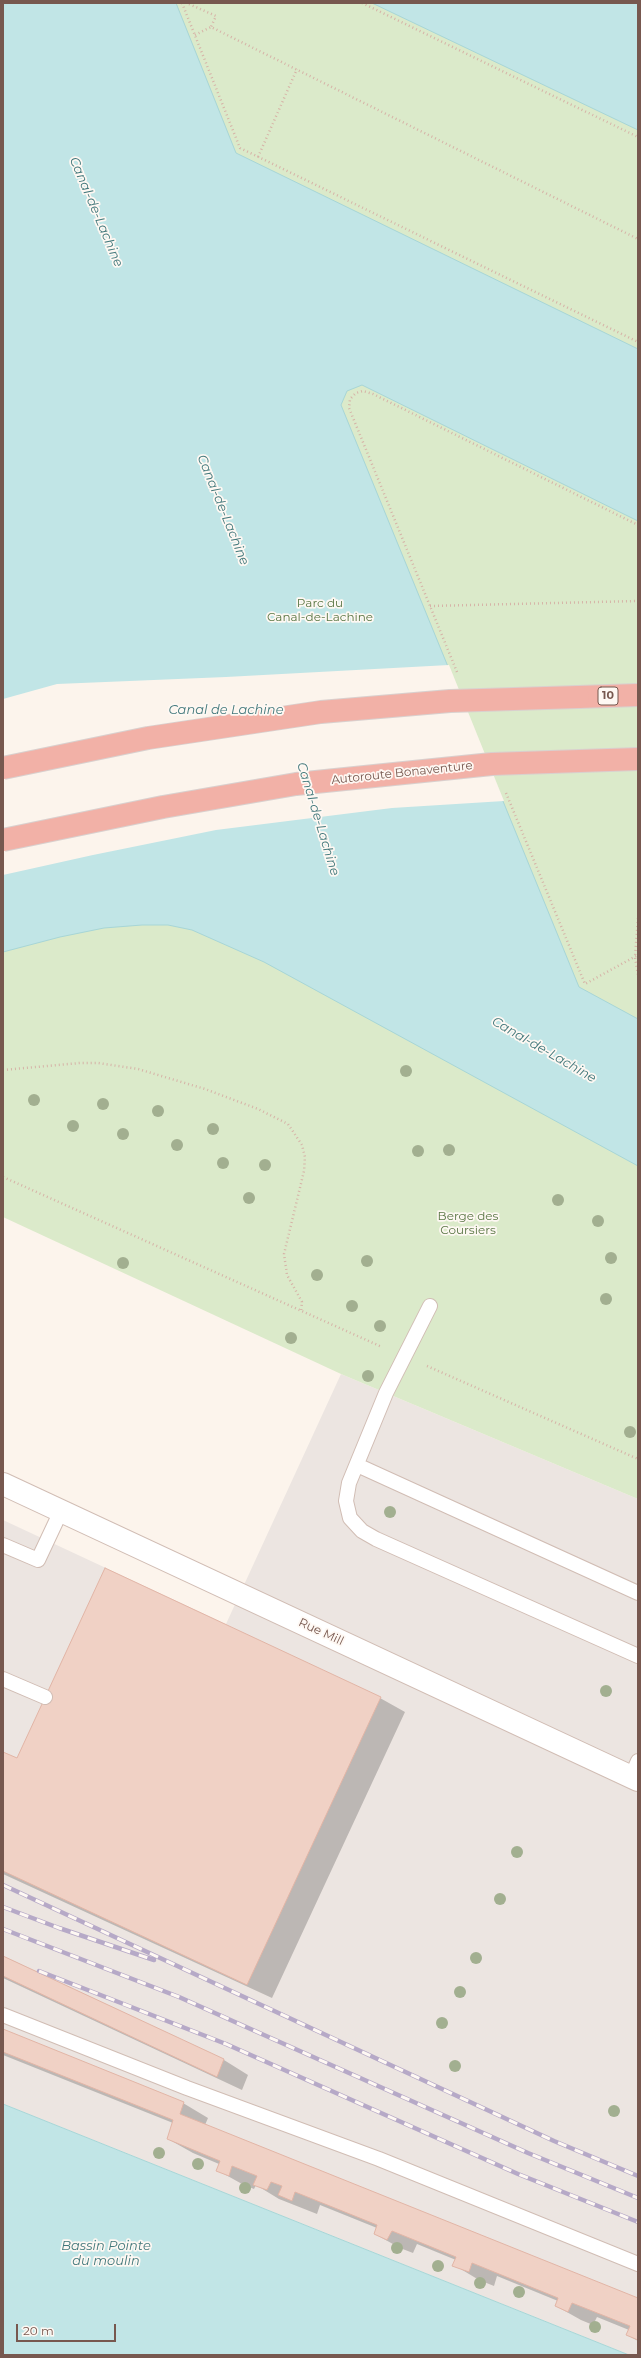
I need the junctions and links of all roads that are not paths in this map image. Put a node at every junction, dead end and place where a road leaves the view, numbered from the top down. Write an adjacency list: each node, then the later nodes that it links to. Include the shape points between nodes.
1 (638, 695): 3 (highway, 10, bridge, via 450,701 322,712 141,739)
2 (638, 759): 4 (highway, Autoroute Bonaventure, bridge, via 492,764 296,784 163,807)
3 (3, 768)
4 (3, 840)
5 (430, 1306): 6 (lane, via 386,1393)
6 (357, 1465): 10 (lane); 11 (lane, via 349,1483 346,1501 350,1518 362,1531)
7 (3, 1484): 8 (street, Rue Mill)
8 (61, 1511): 9 (lane, via 38,1560); 14 (street, Rue Mill)
9 (3, 1545)
10 (638, 1593)
11 (638, 1656)
12 (3, 1679): 13 (lane)
13 (45, 1697)
14 (636, 1773)
15 (3, 2015): 16 (lane, via 187,2088 380,2158)
16 (638, 2264)

